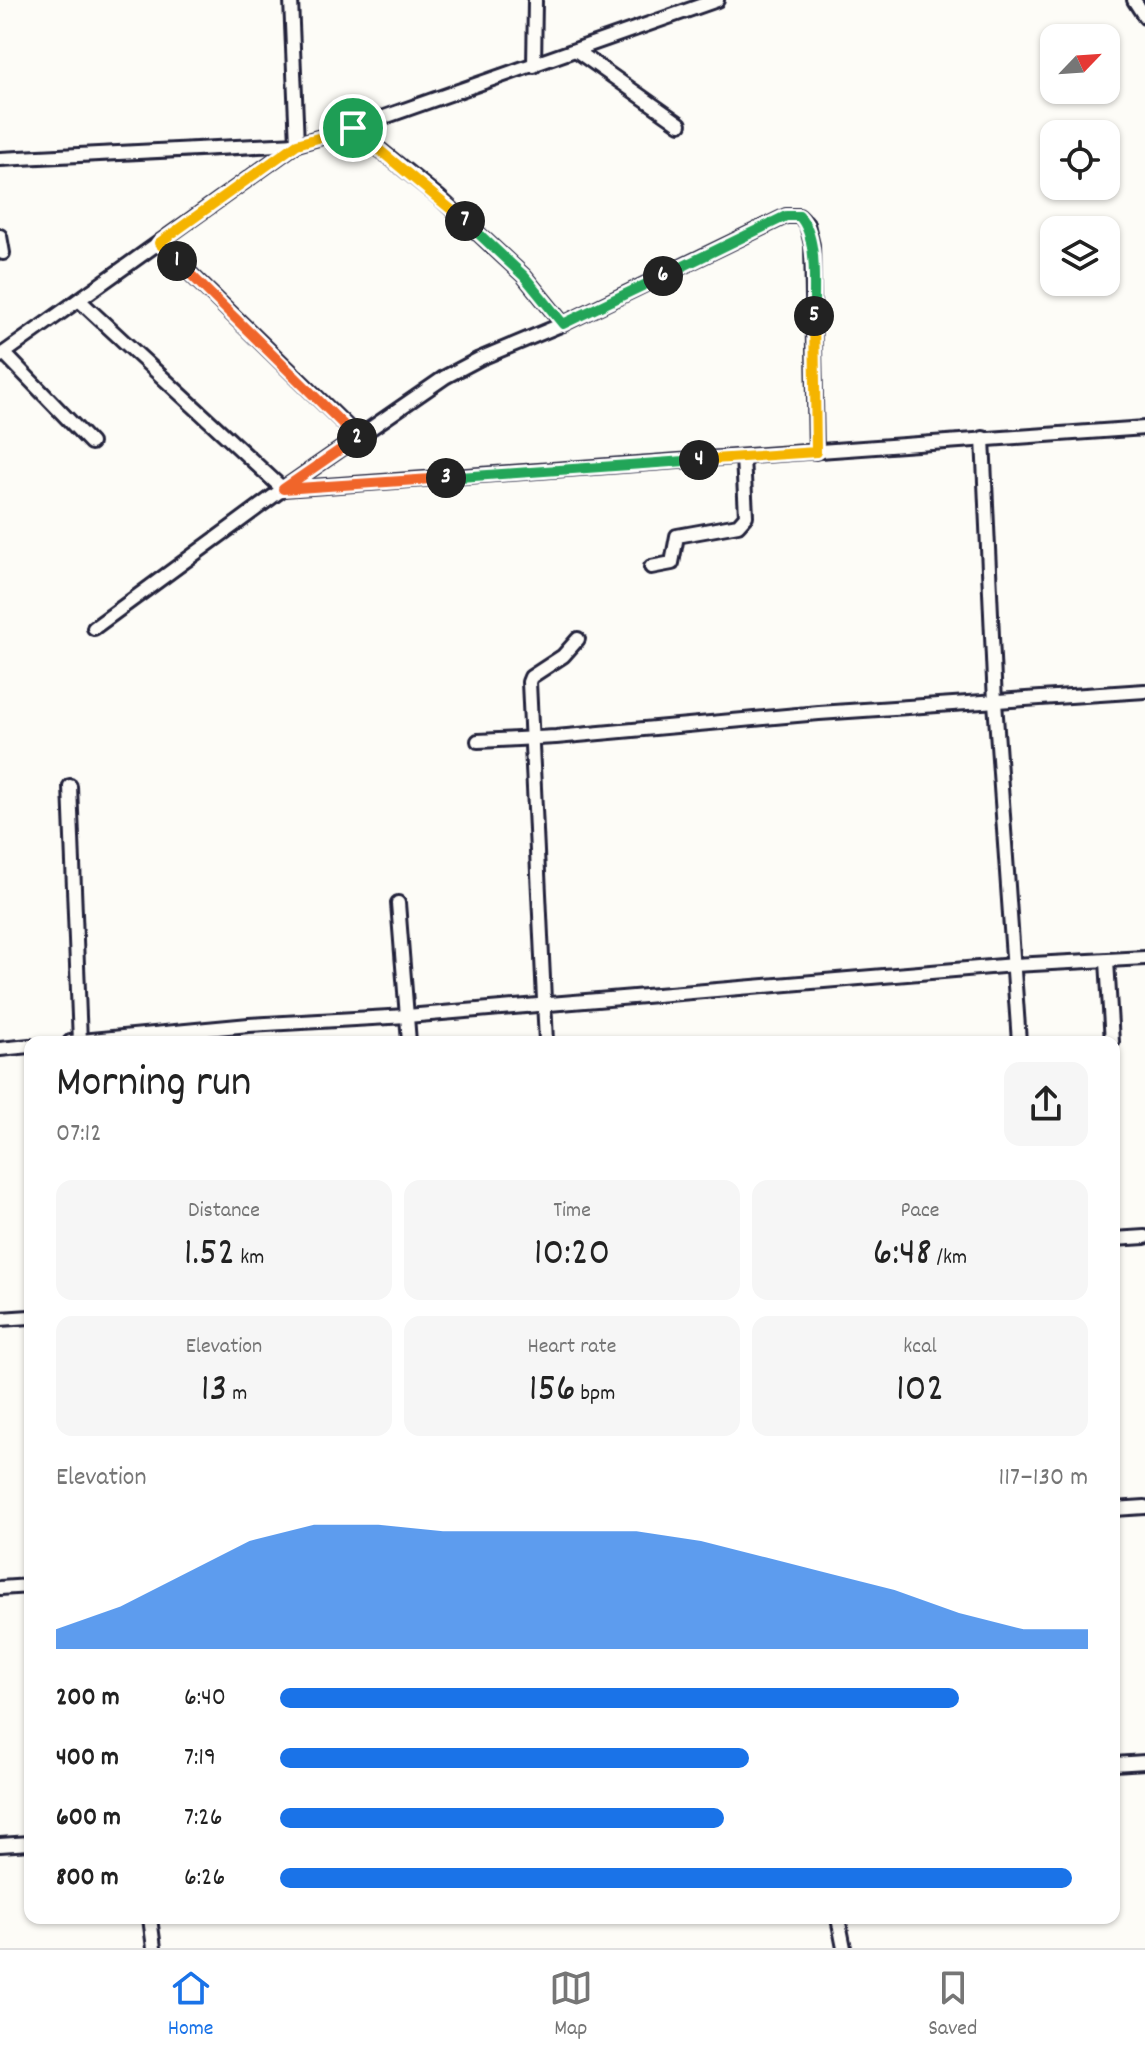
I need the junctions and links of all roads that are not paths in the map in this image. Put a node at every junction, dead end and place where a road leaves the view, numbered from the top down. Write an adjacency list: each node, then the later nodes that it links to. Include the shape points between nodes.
1 (291, 0): 10 (street)
2 (535, 0): 7 (street)
3 (717, 0): 6 (street)
4 (1134, 0): 5 (street)
5 (1145, 17)
6 (577, 51): 7 (street); 8 (street)
7 (534, 66): 9 (street)
8 (680, 124)
9 (353, 128): 10 (street); 16 (street, via 440,198 524,276)
10 (297, 144): 11 (street); 13 (street)
11 (0, 159)
12 (0, 236): 14 (street)
13 (159, 243): 15 (street); 19 (street)
14 (3, 253)
15 (79, 300): 17 (street); 24 (street)
16 (563, 324): 19 (street, via 445,377); 22 (street, via 786,216 799,216 807,224 812,245)
17 (2, 354): 21 (street)
18 (1145, 428): 20 (street)
19 (358, 437): 24 (street)
20 (983, 438): 22 (street); 29 (street)
21 (91, 443)
22 (816, 452): 23 (street)
23 (743, 457): 24 (street); 25 (street, via 743,522 677,536 672,563)
24 (283, 489): 26 (street)
25 (651, 567)
26 (94, 628)
27 (578, 639): 30 (street, via 531,677)
28 (1145, 691): 29 (street)
29 (995, 702): 30 (street); 36 (street)
30 (531, 738): 31 (street); 37 (street)
31 (478, 741)
32 (70, 786): 39 (street)
33 (398, 903): 38 (street)
34 (1145, 958): 35 (street)
35 (1107, 961): 36 (street); 44 (street)
36 (1014, 965): 37 (street); 43 (street)
37 (544, 1004): 38 (street); 42 (street)
38 (407, 1016): 40 (street); 41 (street)
39 (80, 1036)
40 (140, 1036)
41 (409, 1036)
42 (546, 1036)
43 (1019, 1036)
44 (1112, 1036)
45 (24, 1047): 46 (street)
46 (0, 1049)
47 (1145, 1237): 48 (street)
48 (1120, 1239)
49 (24, 1317): 50 (street)
50 (0, 1319)
51 (1145, 1507): 52 (street)
52 (1120, 1509)
53 (24, 1586): 54 (street)
54 (0, 1588)
55 (1145, 1762): 56 (street)
56 (1120, 1764)
57 (24, 1843): 58 (street)
58 (0, 1845)
59 (151, 1924): 61 (street)
60 (839, 1924): 62 (street)
61 (154, 1948)
62 (844, 1948)

